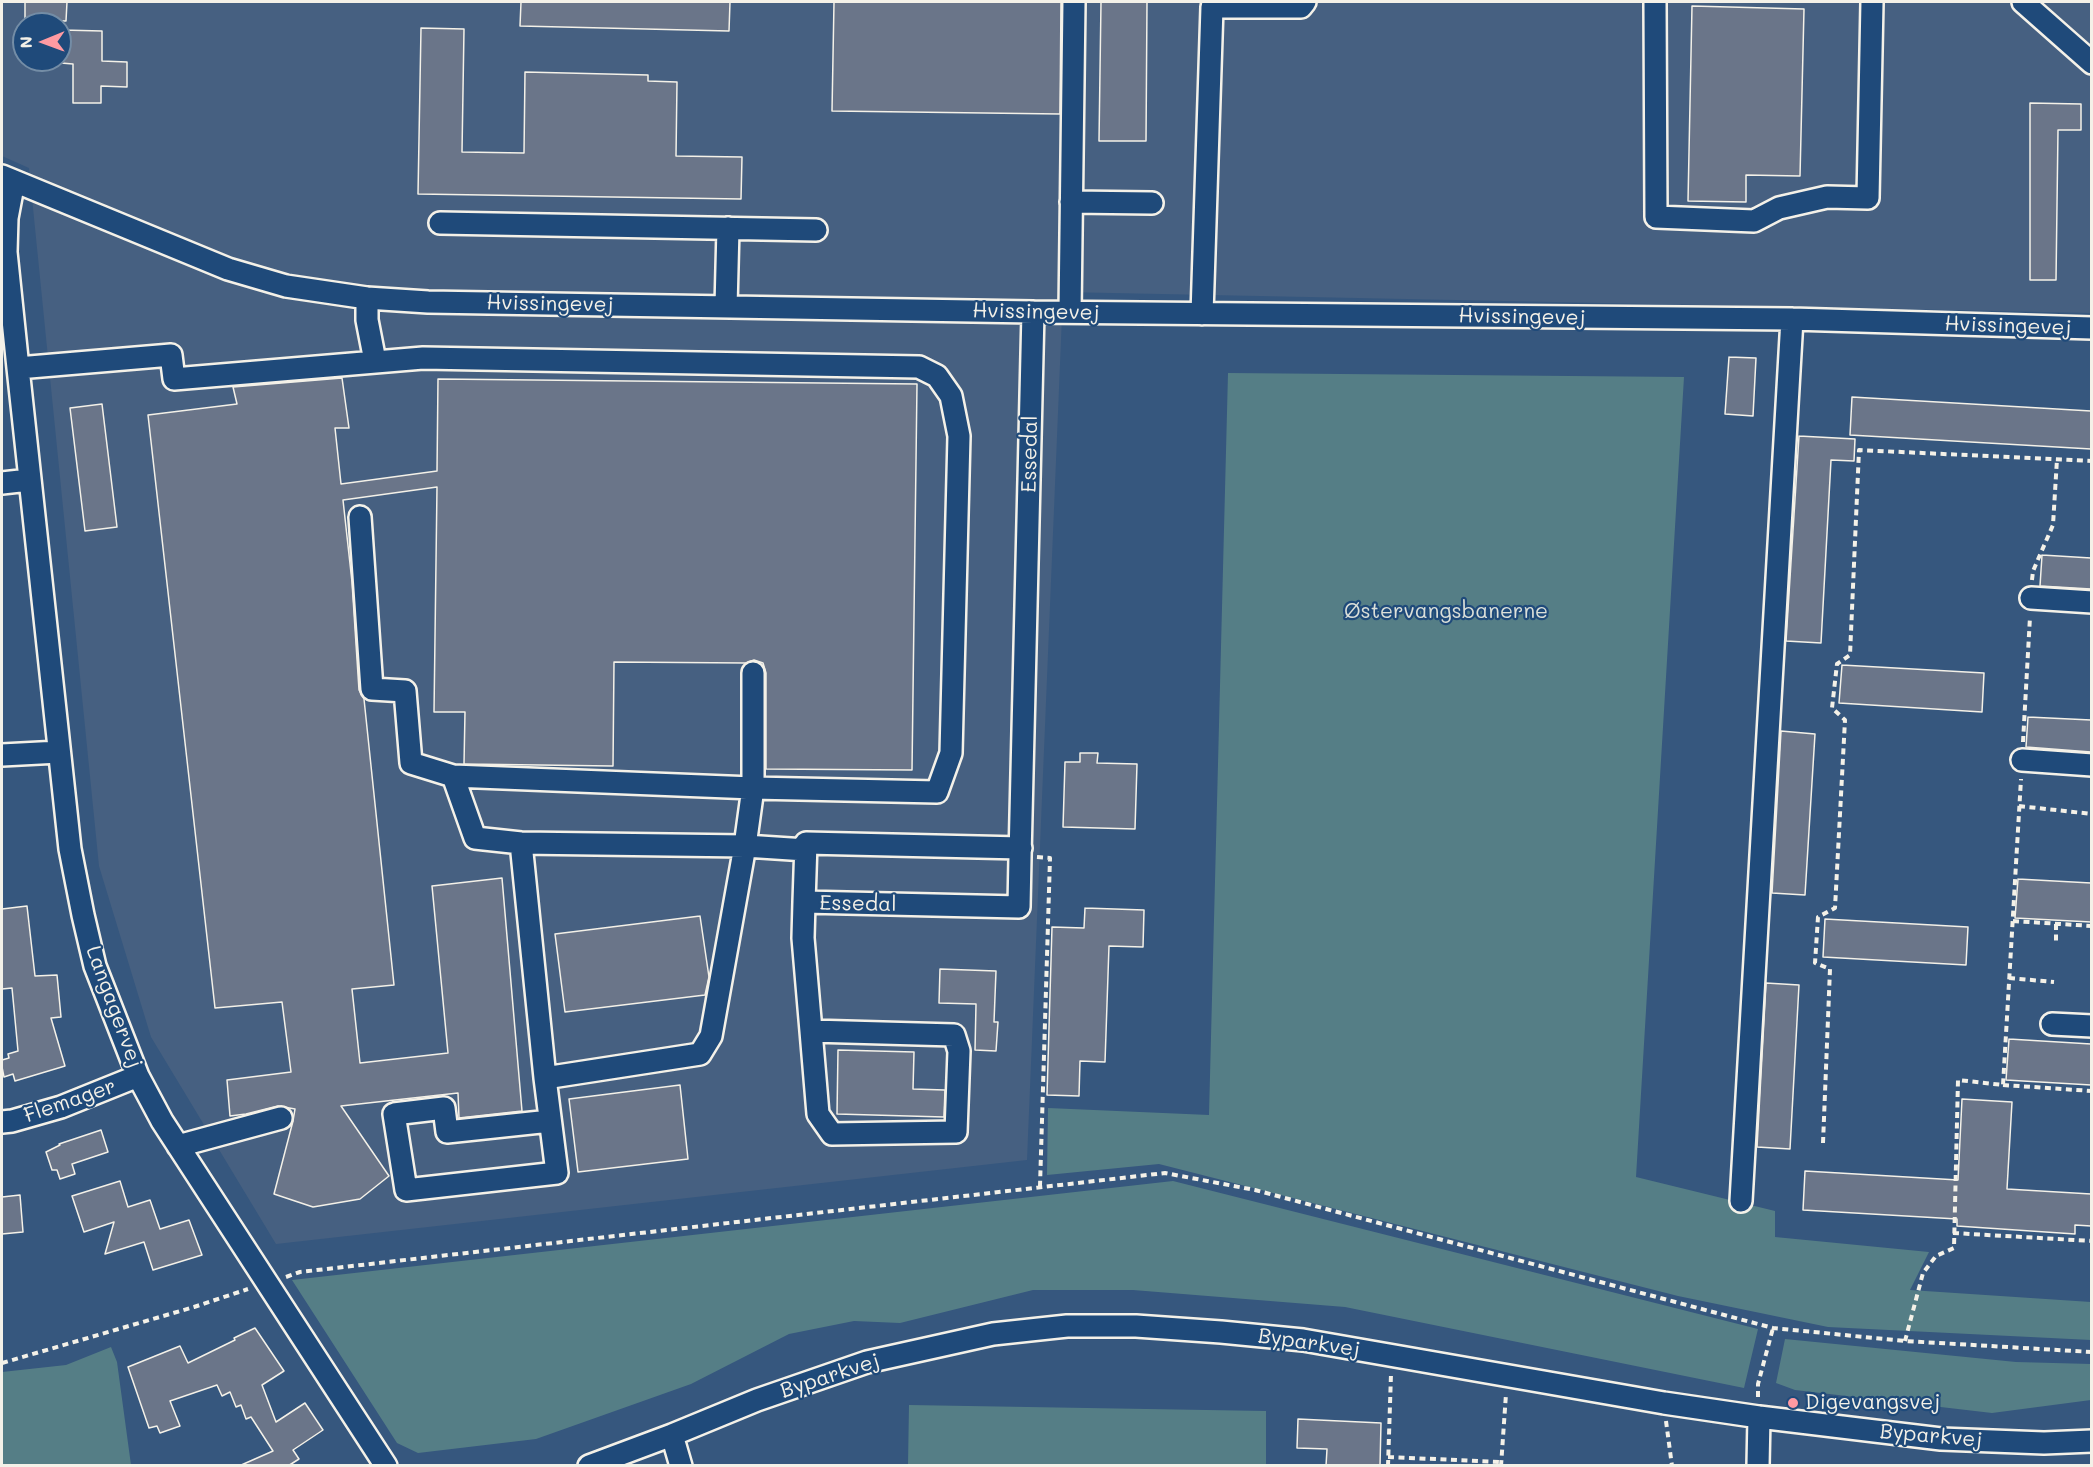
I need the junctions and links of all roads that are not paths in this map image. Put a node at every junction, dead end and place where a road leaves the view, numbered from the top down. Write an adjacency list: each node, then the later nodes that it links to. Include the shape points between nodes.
1 (1074, 2): 9 (street)
2 (1305, 2): 6 (street, via 1301,7)
3 (1655, 2): 4 (street, via 1656,217 1754,221 1779,208 1827,197 1868,198)
4 (1872, 2)
5 (2023, 2): 7 (street)
6 (1211, 4): 18 (street)
7 (2091, 63)
8 (8, 179): 14 (street, Hvissingevej, via 228,269 286,286); 22 (street, Langagervej, via 6,252)
9 (1071, 202): 10 (street); 17 (street)
10 (1152, 204)
11 (440, 223): 12 (street)
12 (728, 228): 13 (street); 15 (street)
13 (816, 230)
14 (367, 298): 15 (street, Hvissingevej); 21 (street)
15 (726, 307): 16 (street, Hvissingevej)
16 (1033, 312): 17 (street, Hvissingevej); 38 (street, Essedal)
17 (1070, 312): 18 (street, Hvissingevej)
18 (1202, 314): 19 (street, Hvissingevej)
19 (1792, 319): 20 (street, Hvissingevej); 49 (street)
20 (2091, 328)
21 (375, 361): 22 (street, via 174,379 171,355); 34 (street, via 423,358 919,367 937,376 951,396 959,436 951,753 937,792)
22 (18, 368): 23 (street, Langagervej)
23 (30, 480): 24 (street); 29 (street, Langagervej)
24 (2, 483)
25 (360, 517): 33 (street, via 372,689 405,691 411,763)
26 (2031, 598): 27 (street)
27 (2091, 602)
28 (753, 673): 34 (street)
29 (59, 752): 30 (street); 43 (street, Langagervej, via 70,849 83,915 96,966)
30 (2, 754)
31 (2022, 760): 32 (street)
32 (2091, 765)
33 (453, 776): 34 (street); 35 (street, via 475,838)
34 (753, 788): 36 (street)
35 (521, 843): 36 (street); 44 (street)
36 (745, 846): 37 (street); 44 (street, via 711,1036 699,1054)
37 (806, 850): 38 (street, via 806,843); 39 (street, Essedal)
38 (1021, 853): 39 (street, Essedal, via 1019,907)
39 (804, 902): 42 (street)
40 (2052, 1024): 41 (street)
41 (2091, 1026)
42 (811, 1031): 42 (street, via 954,1035 959,1051 956,1132 832,1134 818,1114)
43 (138, 1077): 47 (street, Flemager, via 61,1107); 48 (street, Langagervej)
44 (545, 1078): 46 (street)
45 (281, 1118): 48 (street)
46 (550, 1120): 46 (street, via 557,1173 406,1190 394,1114 444,1108 447,1132)
47 (2, 1122)
48 (178, 1146): 55 (street, Langagervej)
49 (1741, 1202)
50 (1759, 1417): 52 (street, Byparkvej, via 1303,1340 1136,1326 1067,1326 993,1334 867,1362); 54 (street, Byparkvej, via 1941,1439); 58 (street)
51 (2091, 1433): 54 (street, Byparkvej)
52 (672, 1435): 56 (street, Byparkvej); 57 (street)
53 (2091, 1441): 54 (street, Byparkvej)
54 (2044, 1443)
55 (386, 1466)
56 (588, 1466)
57 (681, 1466)
58 (1758, 1466)

